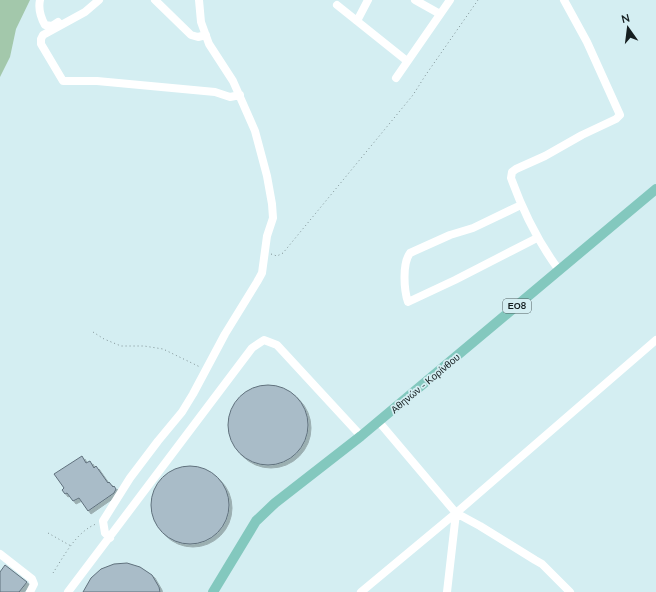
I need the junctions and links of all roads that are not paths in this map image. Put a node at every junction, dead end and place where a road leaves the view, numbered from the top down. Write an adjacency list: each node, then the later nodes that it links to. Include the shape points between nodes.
1 (40, 0): 2 (street, via 41,18 45,24 52,26)
2 (98, 0): 15 (street, via 85,12 41,39 41,44 63,81 97,81 215,92 230,97)
3 (154, 0): 12 (street, via 191,35)
4 (198, 0): 12 (street)
5 (368, 0): 11 (street)
6 (415, 0): 10 (street)
7 (450, 0): 10 (street)
8 (564, 0): 17 (street, via 587,42 620,115 514,170 511,178)
9 (337, 5): 11 (street)
10 (440, 14): 13 (street)
11 (357, 21): 13 (street)
12 (206, 35): 15 (street, via 208,44)
13 (407, 61): 14 (street)
14 (396, 78)
15 (240, 95): 24 (street, via 255,131 271,193 273,218 267,236 262,273 225,334 194,394 130,478 103,521 105,533)
16 (656, 190): 19 (main road, Αθηνών - Κορίνθου / ΕΟ8)
17 (521, 205): 18 (street); 18 (street, via 473,228 410,253 405,278 408,302)
18 (537, 238): 19 (street)
19 (559, 270): 21 (main road, Αθηνών - Κορίνθου / ΕΟ8)
20 (656, 340): 23 (street)
21 (379, 422): 22 (main road, Αθηνών - Κορίνθου / ΕΟ8); 23 (street)
22 (361, 436): 24 (street, via 277,345 264,340 252,348); 28 (main road, Αθηνών - Κορίνθου / ΕΟ8, via 275,503 256,521)
23 (456, 513): 29 (street); 30 (street); 31 (street, via 542,564)
24 (110, 538): 27 (street)
25 (0, 554): 26 (street, via 32,579 34,584)
26 (30, 592)
27 (68, 592)
28 (213, 592)
29 (361, 592)
30 (447, 592)
31 (570, 592)

